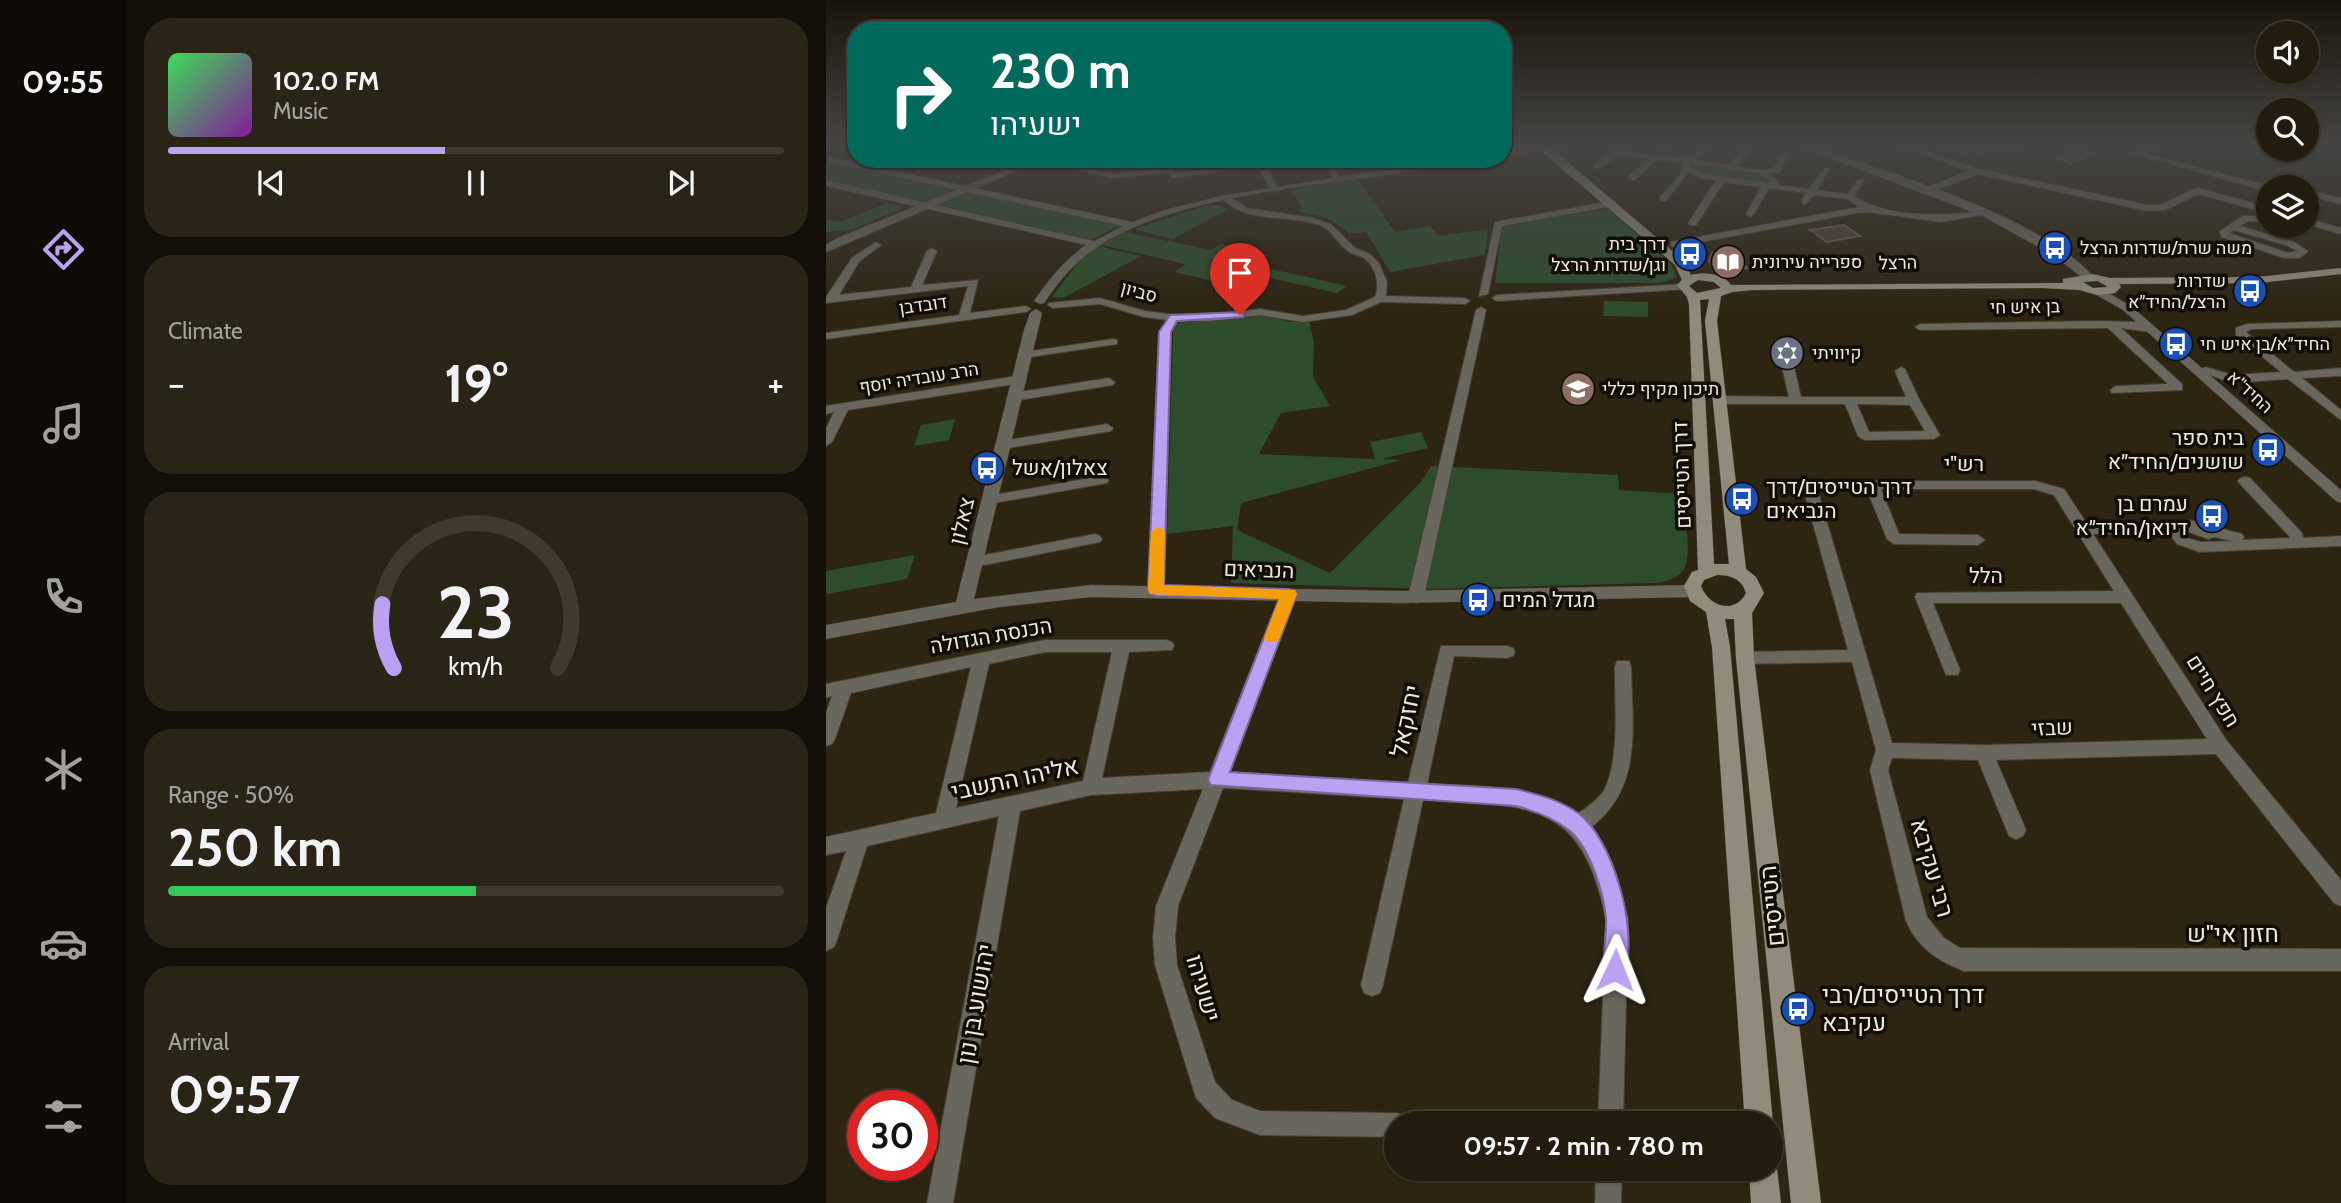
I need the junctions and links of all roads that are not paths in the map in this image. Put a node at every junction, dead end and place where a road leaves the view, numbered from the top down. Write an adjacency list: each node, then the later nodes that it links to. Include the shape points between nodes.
1 (895, 199): 20 (street)
2 (941, 199): 20 (street)
3 (1012, 199): 27 (street)
4 (1222, 199): 27 (street, צאלון)
5 (1228, 199): 50 (street, via 1239,209 1297,216 1340,234 1378,270 1383,291)
6 (1605, 199): 19 (main road)
7 (1621, 199): 35 (main road)
8 (1708, 199): 26 (street)
9 (1758, 199): 23 (street)
10 (1807, 199): 17 (street)
11 (1852, 199): 22 (street)
12 (1946, 199): 24 (street)
13 (2106, 199): 14 (street, via 2162,208)
14 (2180, 199)
15 (2227, 199): 18 (street)
16 (2242, 199): 18 (street)
17 (1805, 202)
18 (2237, 202): 21 (street)
19 (1611, 204): 44 (main road, via 1680,263); 48 (street, via 1498,224)
20 (924, 206): 32 (street); 34 (street)
21 (2256, 208)
22 (1868, 209): 24 (street, via 1941,219); 35 (street)
23 (1750, 214)
24 (1983, 214): 42 (street, via 2047,247)
25 (2256, 218): 29 (street, via 2246,218)
26 (1693, 223)
27 (1133, 225): 34 (street, צאלון)
28 (2319, 225): 30 (street)
29 (2234, 227): 29 (street, via 2224,235 2287,256 2303,251)
30 (2341, 231)
31 (826, 236): 32 (street)
32 (841, 240): 36 (street)
33 (876, 244): 51 (street, via 855,260)
34 (1095, 244): 54 (street, צאלון, via 1061,272)
35 (1674, 244): 38 (main road)
36 (826, 249)
37 (932, 251): 45 (street)
38 (1691, 260)
39 (2341, 271): 43 (main road, via 2258,280)
40 (1709, 275): 42 (main road, הרצל); 44 (main road, הרצל); 47 (main road, via 1727,285)
41 (2341, 278): 43 (main road, via 2264,285)
42 (2082, 282): 43 (main road); 46 (main road); 47 (main road, הרצל)
43 (2113, 286): 46 (main road); 71 (street, החיד"א, via 2205,371)
44 (1688, 287): 47 (main road, הרצל); 49 (street); 101 (main road, דרך הטייסים, via 1695,304)
45 (915, 289): 51 (street); 57 (street, via 974,282)
46 (2099, 292): 58 (street, החיד"א, via 2117,300)
47 (1721, 293): 74 (main road, via 1711,321)
48 (1483, 294): 49 (street); 52 (street)
49 (1497, 298): 55 (street, via 1496,306)
50 (1379, 299): 52 (street); 56 (street, סביון, via 1357,310 1321,317 1261,313)
51 (828, 300)
52 (1465, 301): 55 (street, via 1470,308)
53 (1053, 305): 54 (street, via 1049,310); 56 (street, סביון, via 1108,302 1144,314)
54 (1034, 308): 57 (street, דובדבן); 64 (street, צאלון)
55 (1481, 310): 106 (street)
56 (1174, 317): 103 (street, via 1165,332)
57 (963, 318): 62 (street, דובדבן)
58 (2134, 321): 59 (street, בן איש חי); 89 (street, החיד"א, via 2150,329)
59 (2111, 324): 61 (street, בן איש חי); 72 (street, via 2178,387)
60 (2341, 324): 68 (street, via 2241,330)
61 (1920, 327)
62 (826, 336)
63 (1113, 342): 64 (street)
64 (1024, 355): 69 (street, צאלון)
65 (1787, 363): 75 (street)
66 (1901, 371): 77 (street)
67 (2341, 372): 68 (street)
68 (2290, 375): 71 (street); 80 (street)
69 (1017, 380): 73 (street, צאלון); 78 (street, הרב עובדיה יוסף)
70 (1109, 382): 73 (street)
71 (2227, 382): 86 (street, החיד"א)
72 (2116, 390)
73 (1013, 397): 83 (street, צאלון)
74 (1719, 400): 75 (street); 102 (main road)
75 (1796, 400): 76 (street)
76 (1849, 400): 77 (street); 77 (street, via 1864,436 1934,435)
77 (1913, 401)
78 (843, 407): 79 (street, הרב עובדיה יוסף); 82 (street)
79 (826, 410)
80 (2341, 416)
81 (1107, 428): 83 (street)
82 (826, 442)
83 (1002, 445): 90 (street, צאלון)
84 (1102, 480): 90 (street)
85 (2245, 481): 95 (street)
86 (2341, 492)
87 (1812, 495): 115 (street, רבי עקיבא)
88 (2064, 498): 91 (street, חפץ חיים); 97 (street, רש"י, via 2052,488 2035,485 1872,485 1894,539)
89 (2341, 498)
90 (989, 500): 100 (street, צאלון)
91 (2084, 529): 93 (street); 107 (street, חפץ חיים)
92 (2201, 529): 93 (street, via 2189,525); 95 (street, via 2239,537); 99 (street, via 2212,539)
93 (2179, 534): 99 (street, via 2194,546)
94 (2341, 535): 95 (street)
95 (2297, 536)
96 (1095, 539): 100 (street)
97 (1978, 540)
98 (2341, 541): 99 (street)
99 (2210, 545)
100 (974, 562): 108 (street, צאלון)
101 (1706, 571): 102 (main road); 104 (main road, via 1696,578)
102 (1738, 572): 109 (main road, via 1752,583 1755,593)
103 (1156, 590): 105 (street, הנביאים); 108 (street, הנביאים, via 1068,593)
104 (1693, 591): 106 (street, הנביאים); 110 (main road, via 1698,601)
105 (1289, 594): 106 (street, הנביאים); 125 (street, ישעיהו)
106 (1416, 597)
107 (2127, 597): 119 (street, הלל, via 1923,597); 122 (street, חפץ חיים)
108 (963, 608): 111 (street, הנביאים)
109 (1743, 609): 110 (main road); 117 (main road, הטייסים)
110 (1714, 610): 140 (main road, הטייסים, via 1721,647)
111 (826, 632)
112 (1122, 645): 113 (street, הכנסת הגדולה); 116 (street, הכנסת הגדולה, via 1045,646); 126 (street)
113 (1166, 646)
114 (1507, 652): 127 (street, יחזקאל, via 1447,650)
115 (1860, 656): 117 (street); 123 (street, רבי עקיבא)
116 (982, 658): 120 (street, הכנסת הגדולה); 129 (street)
117 (1745, 658): 147 (main road, הטייסים)
118 (1623, 666): 130 (street, via 1620,770 1612,793)
119 (1952, 670)
120 (835, 689): 121 (street)
121 (826, 739)
122 (2221, 746): 124 (street, שבזי); 134 (street, חפץ חיים)
123 (1885, 750): 124 (street, שבזי); 137 (street, רבי עקיבא, via 1879,769 1917,921 1929,942 1944,954 1964,960)
124 (1984, 753): 131 (street)
125 (1218, 780): 126 (street, אליהו התשבי); 127 (street, אליהו התשבי); 141 (street, ישעיהו, via 1167,906 1164,938 1166,965 1205,1089 1224,1109 1260,1123)
126 (1091, 787): 128 (street, אליהו התשבי)
127 (1416, 791): 130 (street, אליהו התשבי, via 1516,797 1544,804); 138 (street, יחזקאל)
128 (1011, 805): 129 (street, אליהו התשבי); 144 (street, יהושוע בן נון)
129 (944, 820): 132 (street, אליהו התשבי)
130 (1578, 825): 139 (street, via 1597,854 1617,919)
131 (2017, 830)
132 (860, 838): 133 (street, אליהו התשבי); 135 (street)
133 (826, 846)
134 (2341, 896)
135 (826, 940)
136 (2341, 960): 137 (street, חזון אי"ש)
137 (2124, 961)
138 (1372, 985)
139 (1610, 1111)
140 (1758, 1111)
141 (1384, 1125)
142 (1609, 1181): 145 (street)
143 (1764, 1181): 146 (main road)
144 (940, 1203)
145 (1608, 1203)
146 (1766, 1203)
147 (1805, 1203)

